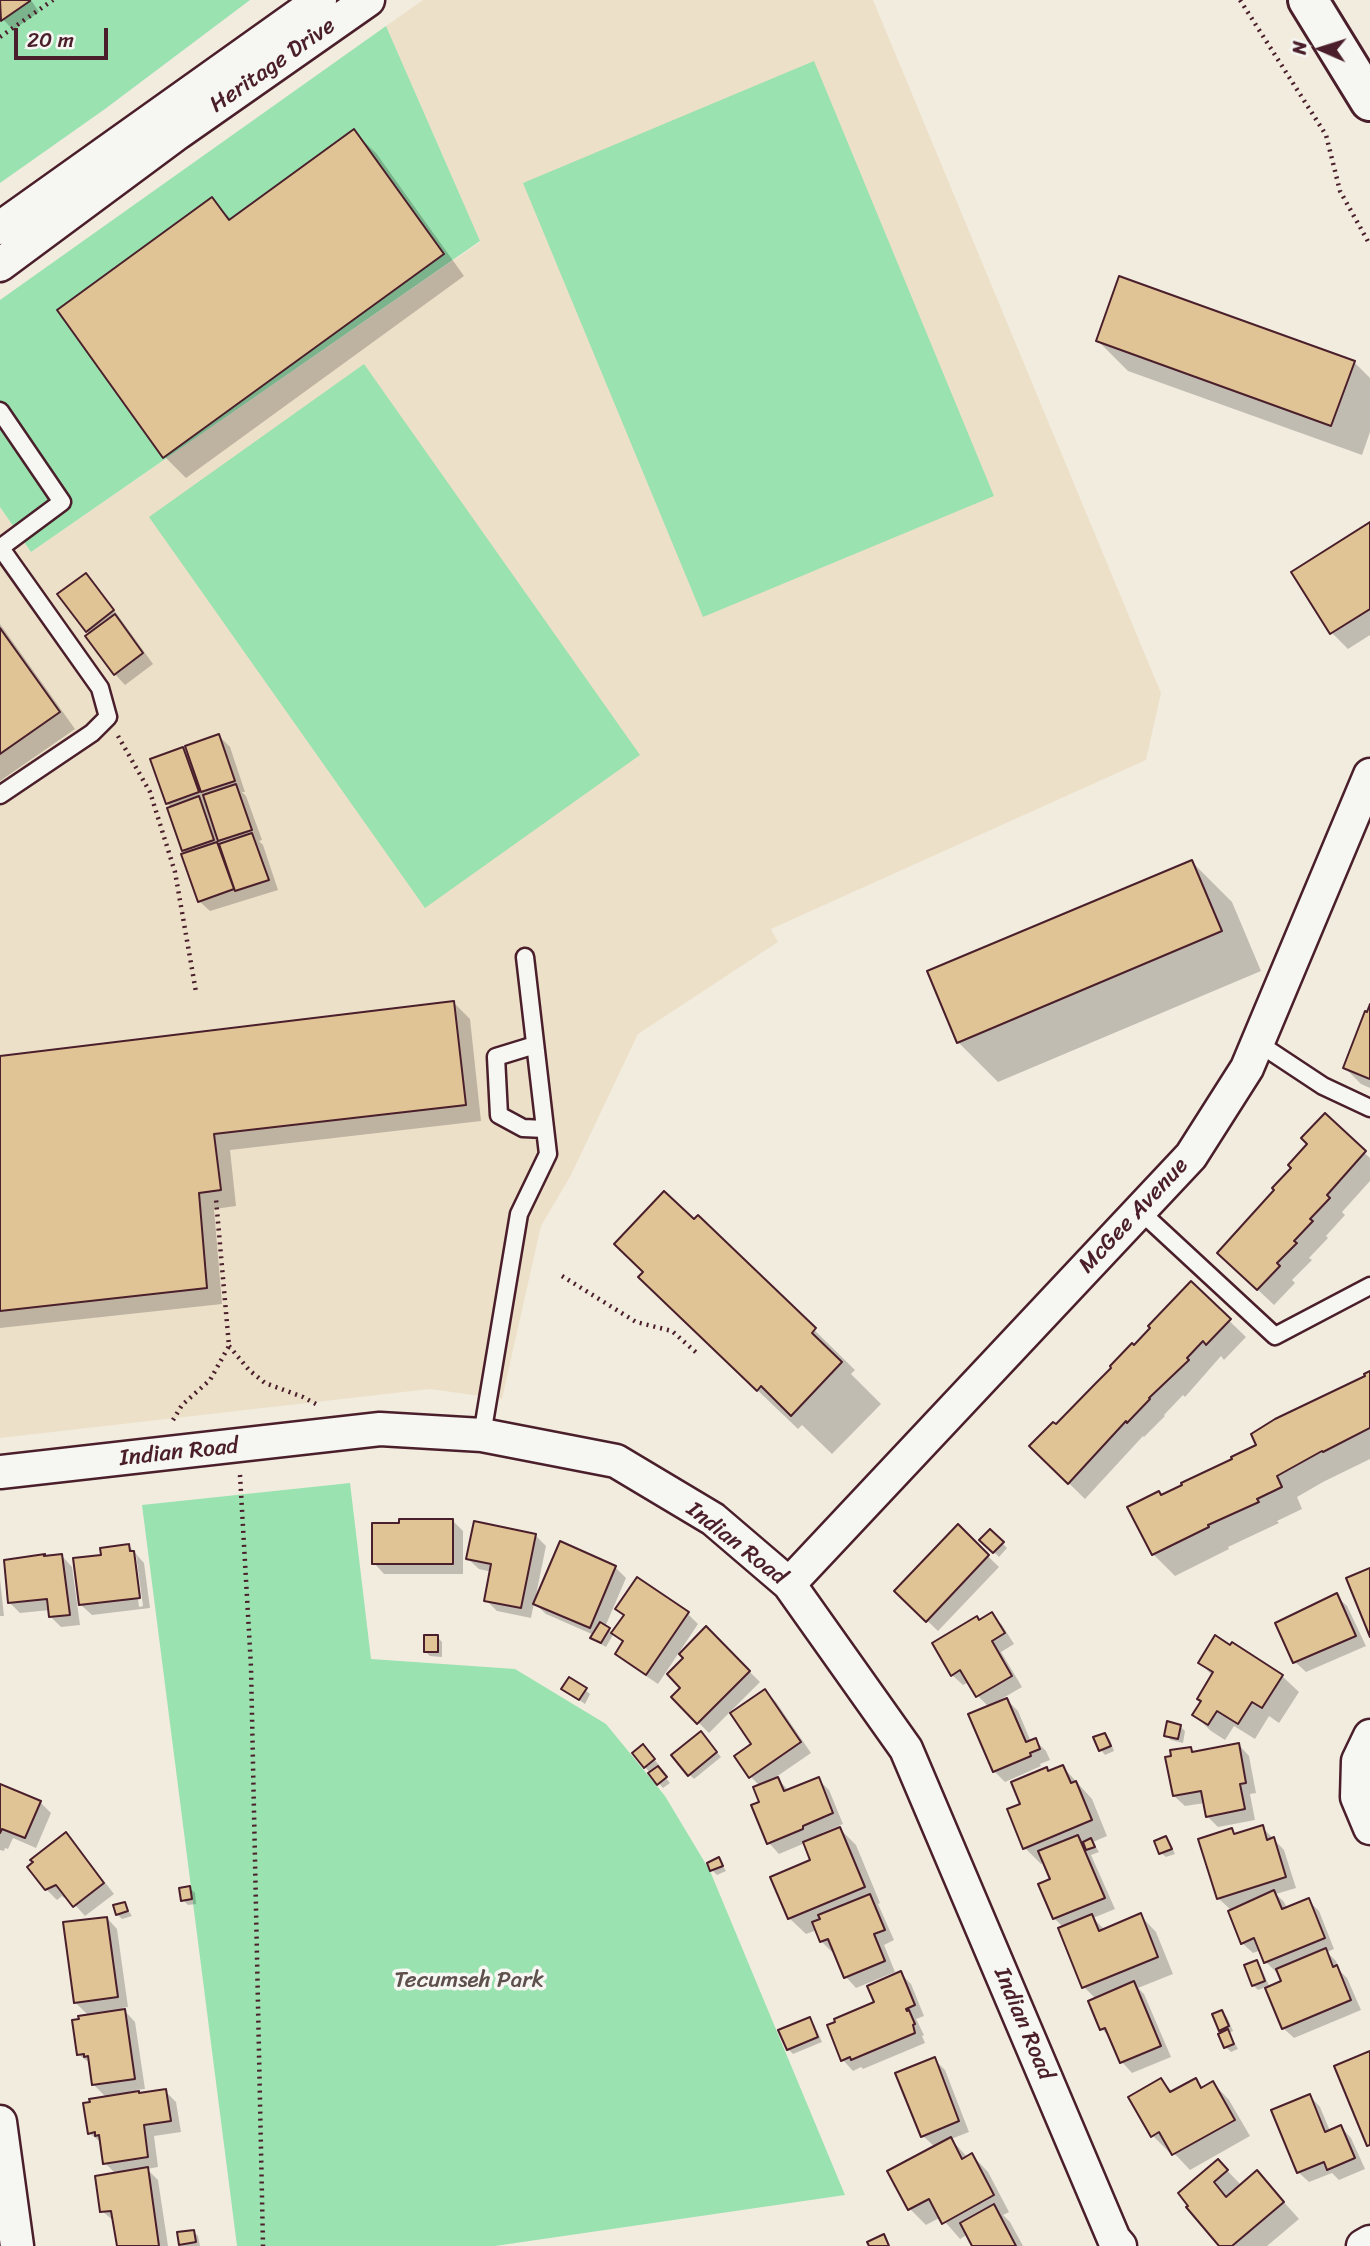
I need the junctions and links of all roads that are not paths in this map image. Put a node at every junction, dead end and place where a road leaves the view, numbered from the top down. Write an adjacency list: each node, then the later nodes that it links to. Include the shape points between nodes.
1 (320, 0): 5 (street, Heritage Drive)
2 (368, 0): 5 (street, Heritage Drive)
3 (1308, 0): 4 (main road)
4 (1370, 101)
5 (170, 123): 6 (street, Heritage Drive); 7 (street, Heritage Drive)
6 (0, 228)
7 (0, 265)
8 (0, 411): 9 (lane, via 62,502)
9 (0, 547): 11 (lane, via 100,688 108,717 92,733)
10 (1370, 775): 13 (street, McGee Avenue)
11 (0, 795)
12 (525, 957): 14 (lane)
13 (1258, 1044): 15 (lane, via 1323,1086); 17 (street, McGee Avenue, via 1191,1156)
14 (535, 1045): 16 (lane); 16 (lane, via 496,1057 499,1115 523,1128)
15 (1370, 1108)
16 (545, 1129): 19 (lane, via 548,1154 519,1214)
17 (1140, 1210): 18 (lane, via 1275,1336); 21 (street, McGee Avenue)
18 (1370, 1286)
19 (482, 1435): 20 (street, Indian Road, via 380,1429); 21 (street, Indian Road, via 616,1461 713,1519)
20 (0, 1472)
21 (789, 1584): 27 (street, Indian Road, via 906,1749)
22 (1370, 1736): 23 (street, via 1358,1761 1357,1797)
23 (1370, 1828)
24 (0, 2122): 26 (street)
25 (1370, 2242): 28 (street)
26 (17, 2246)
27 (1120, 2246)
28 (1363, 2246)

